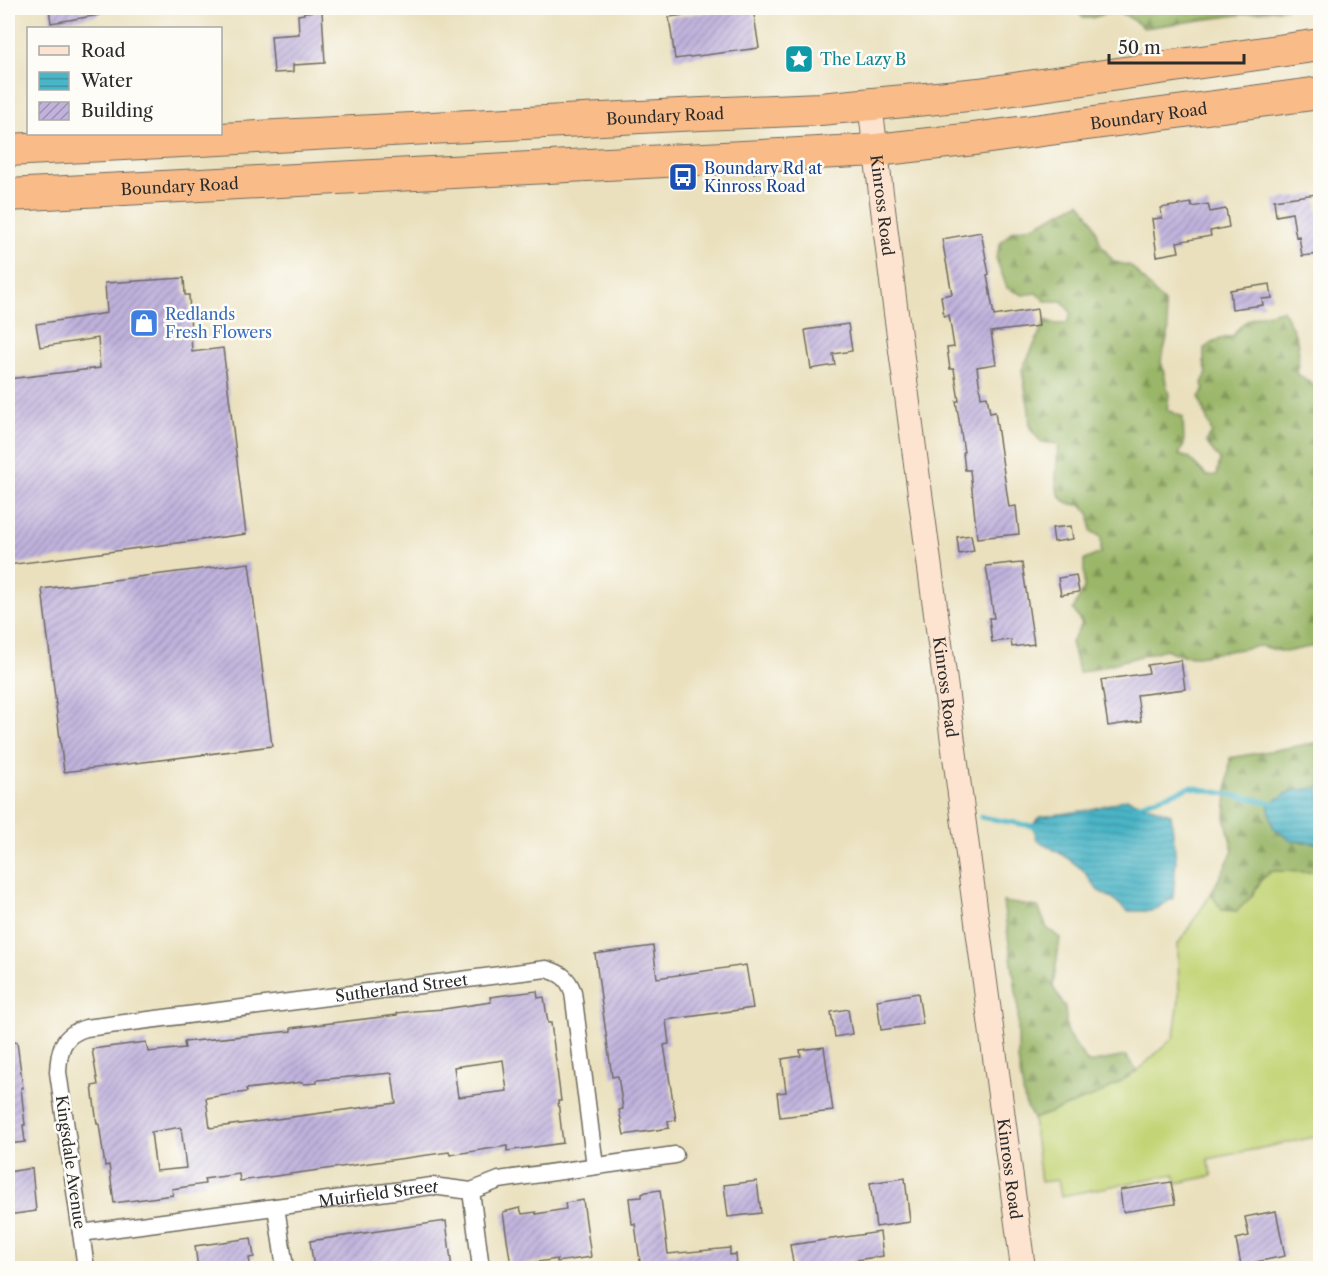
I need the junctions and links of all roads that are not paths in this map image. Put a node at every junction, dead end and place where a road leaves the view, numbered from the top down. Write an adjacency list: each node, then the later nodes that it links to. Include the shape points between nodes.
1 (1320, 45): 3 (highway, Boundary Road, via 979,94)
2 (1320, 93): 5 (highway, Boundary Road)
3 (870, 104): 4 (highway, Boundary Road); 5 (street, Kinross Road)
4 (8, 150)
5 (876, 150): 6 (highway, Boundary Road); 13 (street, Kinross Road)
6 (8, 195)
7 (59, 1054): 9 (street, Sutherland Street, via 74,1032 86,1028 546,969 559,972 573,992); 12 (street, Kingsdale Avenue, via 58,1072)
8 (675, 1155): 9 (street, Muirfield Street)
9 (595, 1166): 10 (street, Muirfield Street, via 499,1180)
10 (471, 1191): 11 (street, Muirfield Street, via 432,1186); 16 (street)
11 (276, 1207): 12 (street, Muirfield Street); 15 (street)
12 (81, 1233): 14 (street, Kingsdale Avenue)
13 (1021, 1265)
14 (86, 1269)
15 (285, 1269)
16 (481, 1269)

